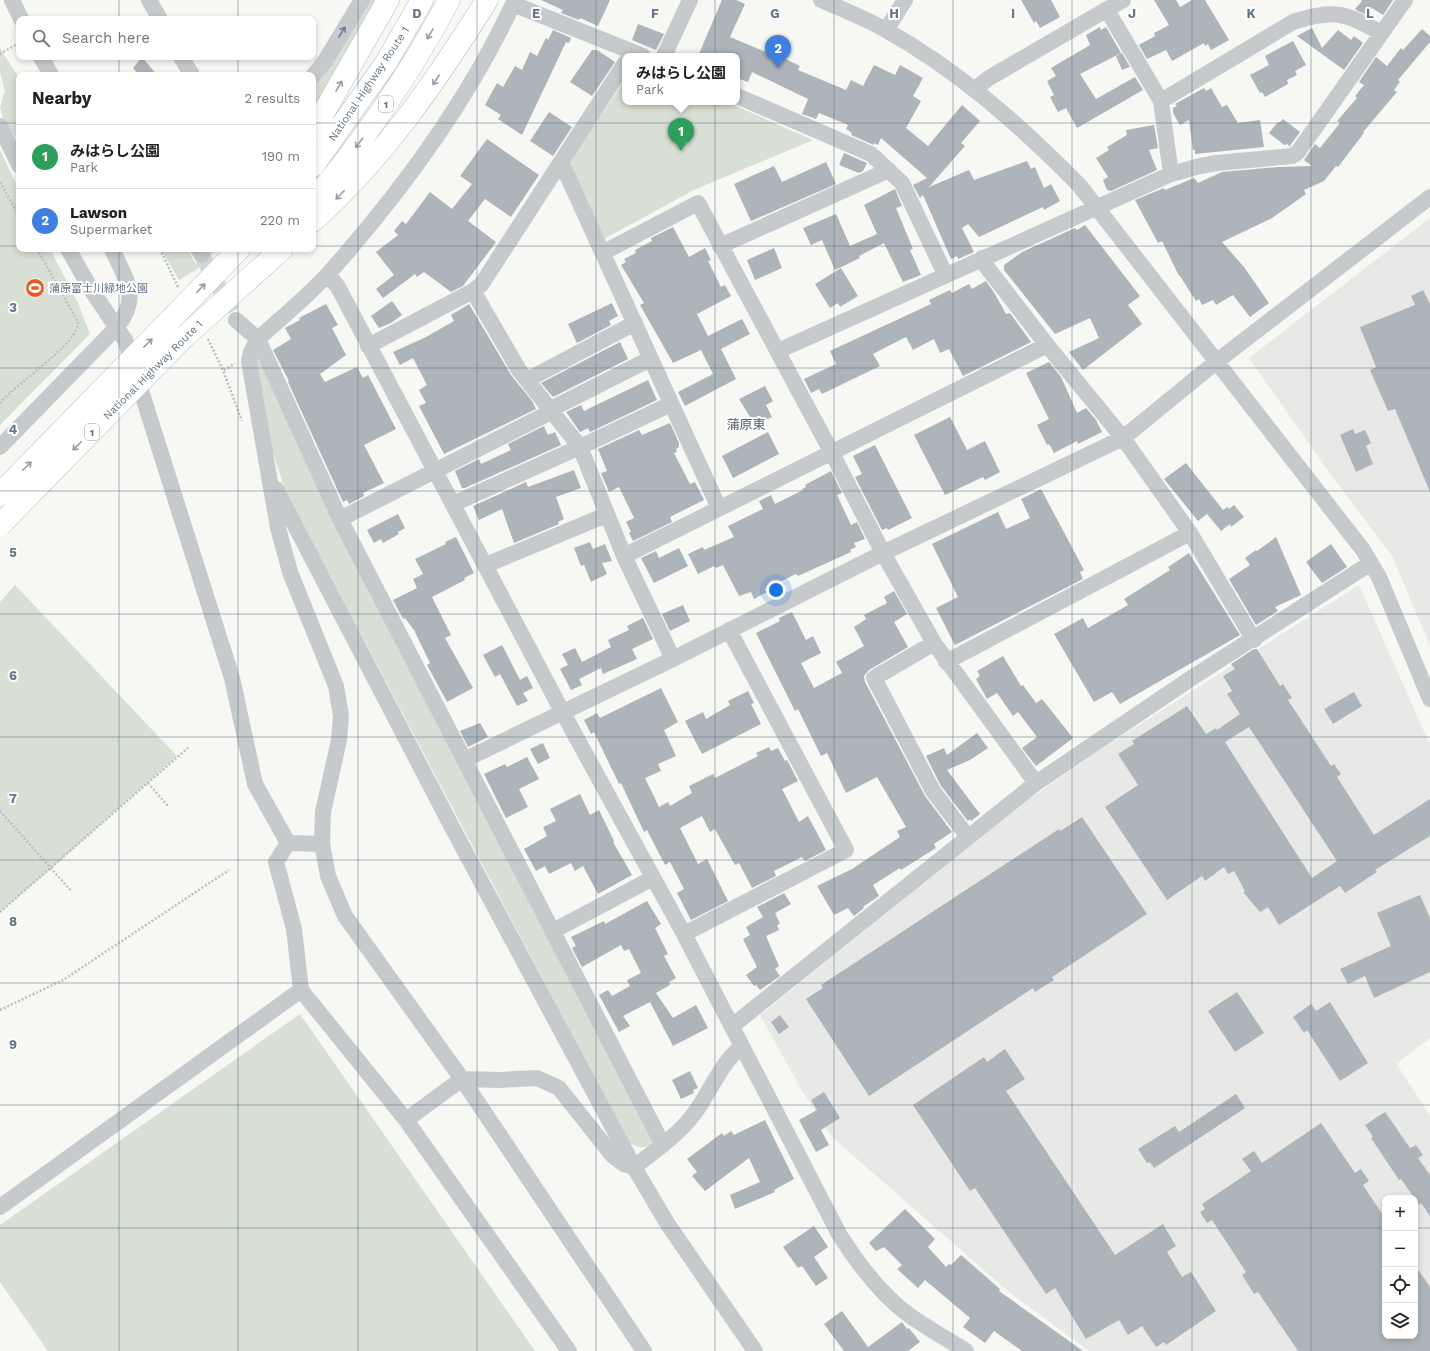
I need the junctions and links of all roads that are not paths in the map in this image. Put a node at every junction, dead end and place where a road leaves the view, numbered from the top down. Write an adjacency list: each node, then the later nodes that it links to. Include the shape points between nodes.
1 (12, 0): 15 (street)
2 (149, 0): 16 (street)
3 (362, 0): 25 (street, one-way to 3)
4 (388, 0): 31 (highway, one-way to 4)
5 (422, 0): 33 (highway, National Highway Route 1 / 1, via 386,63)
6 (449, 0): 37 (highway, 1, one-way to 37, via 403,79 335,175)
7 (487, 0): 40 (highway, one-way to 40, via 428,92 402,126 348,187)
8 (690, 0): 20 (street)
9 (821, 0): 17 (street)
10 (905, 0): 17 (street)
11 (1123, 0): 14 (street)
12 (1405, 0): 18 (street)
13 (514, 2): 19 (street); 49 (street, via 468,89 443,127 409,174)
14 (1107, 10): 27 (street, via 989,78); 29 (street)
15 (20, 16)
16 (158, 16)
17 (886, 30): 27 (street)
18 (1381, 32): 29 (street, via 1353,17 1336,14 1314,16 1293,22); 36 (street, via 1298,152 1280,158 1200,166)
19 (623, 53)
20 (665, 53)
21 (43, 60): 23 (street)
22 (184, 60): 24 (street)
23 (49, 72)
24 (190, 72)
25 (316, 72)
26 (622, 72): 34 (street)
27 (975, 89): 39 (street, via 1030,136 1080,186)
28 (740, 97): 35 (street, via 871,154)
29 (1161, 101): 36 (street)
30 (0, 126): 32 (street)
31 (316, 126)
32 (16, 159)
33 (316, 162)
34 (561, 162): 47 (street); 51 (street, via 481,285)
35 (889, 170): 41 (street); 50 (street, via 902,183)
36 (1171, 174): 39 (street)
37 (316, 197)
38 (1430, 197): 61 (street)
39 (1096, 208): 48 (street); 61 (street)
40 (316, 218)
41 (720, 246): 47 (street, via 698,203); 58 (street)
42 (70, 252): 53 (street)
43 (113, 252): 53 (street, via 131,296 129,308)
44 (236, 252): 71 (highway, National Highway Route 1 / 1, one-way to 44, bridge)
45 (268, 252): 54 (highway, National Highway Route 1 / 1)
46 (279, 252): 54 (highway)
47 (604, 252): 52 (street)
48 (982, 258): 50 (street); 56 (street)
49 (328, 274): 55 (street); 57 (street, via 338,287)
50 (945, 274): 58 (street)
51 (473, 291): 57 (street); 62 (street)
52 (636, 323): 59 (street); 62 (street)
53 (117, 328): 67 (street); 92 (street, via 124,340 232,678 255,784)
54 (183, 338): 76 (highway, National Highway Route 1 / 1, one-way to 76, bridge)
55 (258, 339): 60 (street); 60 (street, via 236,320); 75 (street)
56 (1047, 345): 65 (street); 68 (street)
57 (368, 346): 69 (street)
58 (778, 351): 68 (street)
59 (650, 359): 63 (street); 64 (street)
60 (249, 361): 70 (street)
61 (1216, 362): 65 (street); 80 (street)
62 (527, 380): 64 (street)
63 (671, 404): 66 (street); 73 (street)
64 (550, 411): 66 (street); 69 (street)
65 (1123, 438): 77 (street); 78 (street)
66 (580, 447): 72 (street); 74 (street)
67 (0, 448)
68 (832, 453): 73 (street); 78 (street)
69 (434, 471): 72 (street); 75 (street)
70 (269, 475): 93 (street, via 278,528 290,572 336,686 339,700 339,740 323,812); 103 (street, via 453,829)
71 (0, 494)
72 (453, 504): 81 (street)
73 (719, 508): 79 (street)
74 (606, 515): 79 (street); 81 (street)
75 (340, 519): 89 (street)
76 (0, 525)
77 (1190, 534): 83 (street); 86 (street)
78 (883, 553): 82 (street); 84 (street)
79 (624, 556): 85 (street)
80 (1371, 563): 83 (street); 87 (street)
81 (486, 565): 88 (street)
82 (729, 630): 85 (street); 96 (street, via 846,850)
83 (1254, 640): 90 (street, via 1193,677)
84 (934, 643): 86 (street); 91 (street, via 874,678 933,791)
85 (673, 659): 88 (street)
86 (946, 662): 90 (street)
87 (1430, 699)
88 (563, 713): 89 (street); 94 (street)
89 (464, 760): 95 (street)
90 (1036, 783): 91 (street)
91 (968, 837): 98 (street)
92 (288, 843): 93 (street); 97 (street, via 276,862 294,929)
93 (322, 844): 100 (street, via 328,876 345,916)
94 (653, 878): 95 (street); 96 (street)
95 (553, 931): 102 (street)
96 (684, 934): 98 (street)
97 (301, 990): 101 (street); 104 (street)
98 (732, 1026): 99 (street)
99 (742, 1046): 102 (street, via 728,1060 694,1114); 108 (street, via 839,1234 858,1263 884,1293 908,1314)
100 (462, 1079): 101 (street); 103 (street, via 537,1078 559,1088 613,1156); 106 (street)
101 (406, 1120): 105 (street)
102 (663, 1145): 103 (street)
103 (634, 1167): 107 (street, via 667,1223)
104 (0, 1207)
105 (569, 1351)
106 (644, 1351)
107 (755, 1351)
108 (966, 1351)

